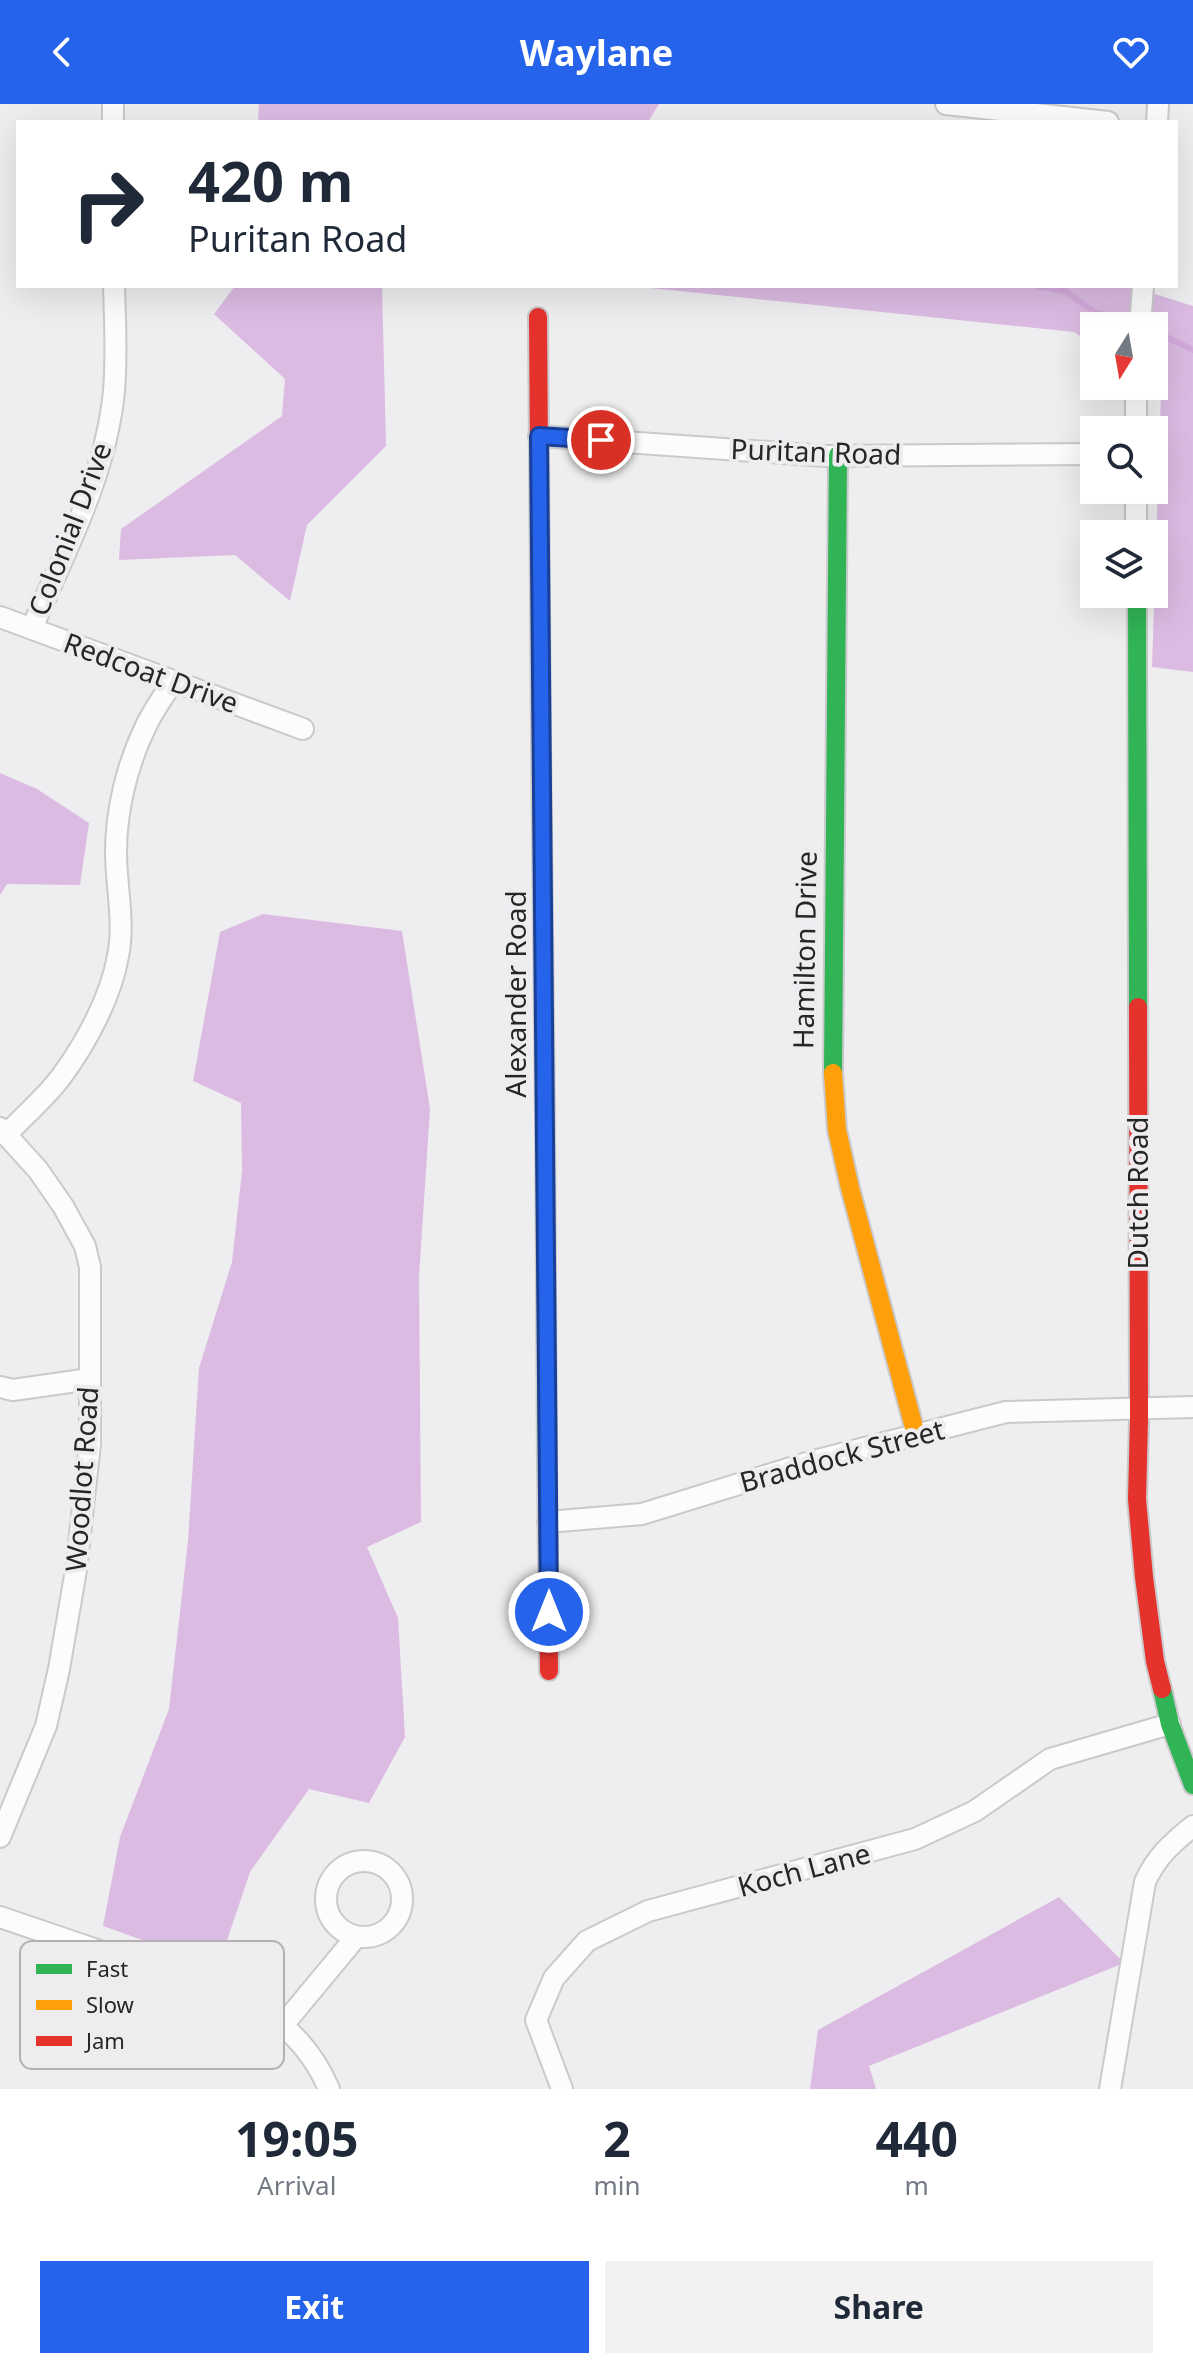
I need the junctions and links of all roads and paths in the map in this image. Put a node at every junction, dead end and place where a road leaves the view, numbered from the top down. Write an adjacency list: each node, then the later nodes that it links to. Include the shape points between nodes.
1 (946, 104): 2 (street)
2 (1090, 120)
3 (114, 288): 12 (street, Colonial Drive, via 117,350 107,436 86,503)
4 (1143, 288): 5 (street)
5 (1141, 312)
6 (538, 317): 7 (street, Alexander Road)
7 (539, 436): 9 (street, Puritan Road); 21 (street, Alexander Road)
8 (1080, 454): 9 (street, Puritan Road)
9 (838, 455): 20 (street, Hamilton Drive, via 832,1063 837,1130)
10 (1137, 608): 19 (street, Dutch Road)
11 (0, 617): 12 (street, Redcoat Drive)
12 (32, 628): 13 (street, Redcoat Drive)
13 (173, 681): 14 (street, Redcoat Drive); 15 (street, via 145,728 120,810 119,954 109,991 60,1078)
14 (303, 729)
15 (3, 1131): 16 (street, Woodlot Road, via 38,1170 85,1246 90,1267)
16 (90, 1379): 17 (street, via 13,1390); 26 (street, Woodlot Road, via 90,1444 59,1669 46,1726)
17 (0, 1387)
18 (1193, 1407): 19 (street, Braddock Street)
19 (1139, 1409): 20 (street, Braddock Street, via 1006,1412); 23 (street, Dutch Road, via 1137,1499 1144,1577)
20 (916, 1435): 21 (street, Braddock Street, via 642,1514)
21 (548, 1522): 22 (street, Alexander Road)
22 (549, 1671)
23 (1170, 1724): 24 (street, Dutch Road); 33 (street, Koch Lane, via 1050,1759 975,1811 915,1839 648,1911 587,1941 554,1978 536,2020)
24 (1193, 1785)
25 (1193, 1826): 34 (street, via 1153,1863 1145,1882)
26 (0, 1837)
27 (0, 1917): 29 (street)
28 (356, 1937): 30 (street)
29 (72, 1941)
30 (284, 2024)
31 (284, 2026): 32 (street, via 311,2056)
32 (329, 2089)
33 (562, 2089)
34 (1110, 2089)

